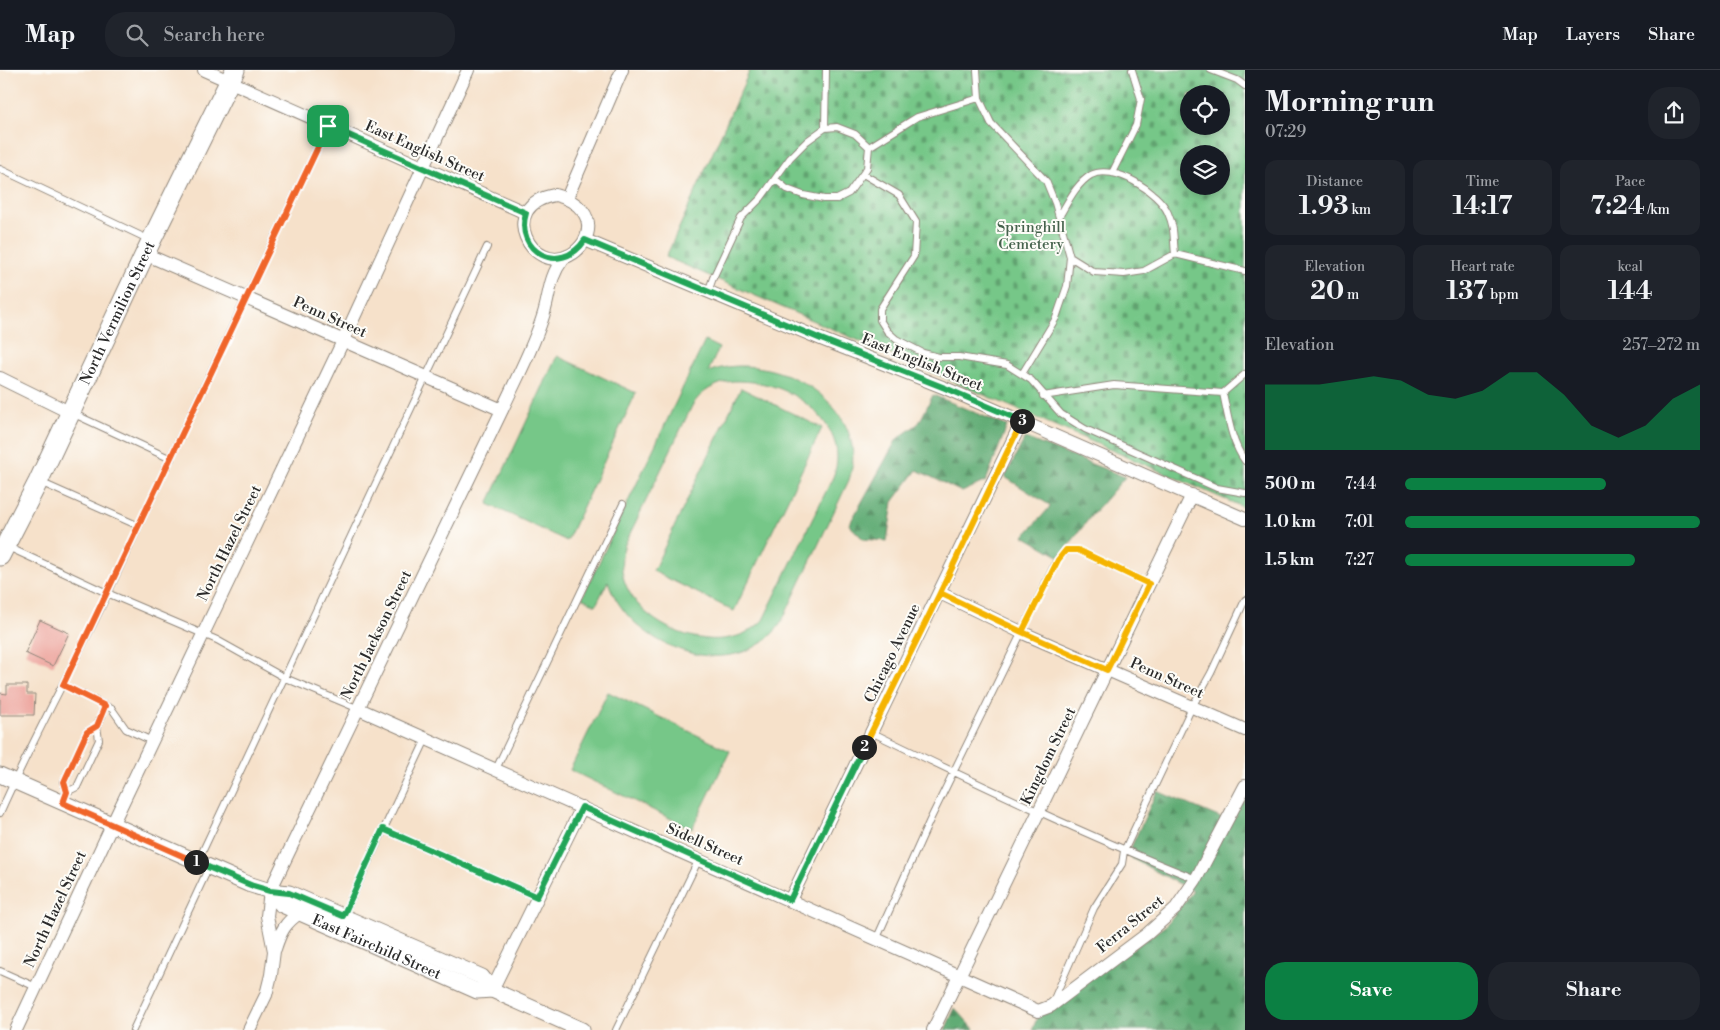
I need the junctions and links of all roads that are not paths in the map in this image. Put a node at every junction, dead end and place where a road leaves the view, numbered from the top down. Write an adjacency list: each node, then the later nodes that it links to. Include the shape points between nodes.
1 (204, 70): 8 (street, East English Street)
2 (468, 70): 14 (street, North Hazel Street)
3 (622, 70): 19 (street)
4 (826, 70): 12 (lane)
5 (977, 70): 10 (lane)
6 (1132, 70): 16 (lane, via 1140,100 1136,125)
7 (1211, 70): 9 (lane)
8 (232, 76): 11 (street, East English Street); 23 (main road, North Vermilion Street)
9 (1245, 86)
10 (979, 98): 13 (lane, via 917,117); 21 (lane, via 991,123 1046,181)
11 (328, 126): 14 (street, East English Street); 30 (lane)
12 (825, 128): 13 (lane, via 837,127 855,134); 18 (lane, via 790,158)
13 (869, 147): 17 (lane, via 867,168)
14 (422, 168): 20 (street, East English Street); 31 (street, North Hazel Street)
15 (0, 169): 23 (lane)
16 (1112, 173): 21 (lane, via 1093,174 1082,182); 25 (lane, via 1147,188 1167,210 1174,228)
17 (863, 174): 18 (lane, via 849,193 837,199 824,200 803,196); 32 (lane, via 899,195 916,222 914,256 880,309 880,320 887,331 923,353 1007,365)
18 (775, 180): 29 (lane, via 741,218)
19 (567, 198): 20 (street, via 555,195 542,197 531,204); 22 (street, via 585,214 588,225)
20 (526, 213): 27 (street, via 523,223 528,242 536,252)
21 (1059, 217): 26 (lane)
22 (585, 240): 27 (street, via 579,249); 29 (street, East English Street)
23 (148, 247): 30 (street, Penn Street); 39 (main road, North Vermilion Street)
24 (487, 247): 34 (lane)
25 (1175, 254): 26 (lane, via 1144,271 1124,274 1094,272); 28 (lane)
26 (1070, 257): 32 (lane, via 1066,286 1056,318)
27 (563, 258): 38 (street, North Jackson Street, via 551,279 536,335)
28 (1245, 271)
29 (708, 292): 40 (street, East English Street)
30 (246, 299): 31 (street, Penn Street); 41 (lane)
31 (343, 341): 34 (street, Penn Street); 55 (street, North Hazel Street)
32 (1022, 374): 37 (lane)
33 (1245, 374): 36 (lane)
34 (425, 376): 38 (street, Penn Street); 57 (lane)
35 (0, 378): 39 (street)
36 (1222, 393): 37 (lane, via 1114,385); 42 (lane, via 1232,435)
37 (1043, 396): 44 (lane, via 1061,414 1085,429 1217,488)
38 (502, 410): 61 (street, North Jackson Street)
39 (71, 413): 41 (lane); 43 (main road, North Vermilion Street)
40 (1022, 421): 45 (street, East English Street); 52 (street, Chicago Avenue)
41 (170, 459): 48 (lane)
42 (1245, 462)
43 (38, 482): 48 (lane); 49 (main road, North Vermilion Street)
44 (1245, 493)
45 (1192, 495): 47 (street, East English Street); 50 (street, Kingdom Street)
46 (623, 504): 67 (lane)
47 (1245, 518)
48 (139, 526): 51 (lane)
49 (3, 551): 51 (lane)
50 (1149, 584): 54 (lane, via 1078,550 1066,550); 56 (street, Kingdom Street)
51 (107, 593): 55 (lane); 58 (lane)
52 (940, 593): 54 (street, Penn Street); 64 (street, Chicago Avenue)
53 (1245, 600): 60 (lane)
54 (1022, 632): 56 (street, Penn Street); 68 (lane)
55 (203, 634): 57 (lane); 66 (street, North Hazel Street)
56 (1107, 670): 60 (street, Penn Street); 74 (street, Kingdom Street)
57 (285, 678): 61 (lane); 79 (lane)
58 (63, 685): 59 (lane); 69 (lane)
59 (105, 706): 62 (lane); 66 (lane, via 112,709 126,729)
60 (1192, 707): 63 (street, Penn Street); 77 (lane)
61 (359, 709): 65 (street, Sidell Street); 81 (street, North Jackson Street)
62 (97, 726): 71 (lane, via 99,740 76,787); 71 (lane, via 87,732 64,782)
63 (1245, 730)
64 (871, 732): 68 (lane); 83 (street, Chicago Avenue)
65 (426, 738): 67 (street, Sidell Street); 76 (lane)
66 (152, 741): 75 (street, North Hazel Street)
67 (496, 769): 72 (street, Sidell Street)
68 (954, 772): 74 (lane); 86 (lane)
69 (7, 778): 71 (street, East Fairchild Street); 73 (lane)
70 (1245, 786): 80 (street, Ferra Street)
71 (65, 797): 75 (street, East Fairchild Street)
72 (582, 807): 78 (street, Sidell Street); 82 (street)
73 (0, 812)
74 (1039, 812): 77 (lane); 89 (street, Kingdom Street)
75 (112, 825): 79 (street, East Fairchild Street); 90 (street, North Hazel Street)
76 (383, 829): 82 (lane); 85 (lane)
77 (1124, 851): 80 (lane); 92 (lane, via 1122,864 1094,908)
78 (698, 859): 83 (street, Sidell Street); 98 (lane)
79 (203, 865): 81 (street, East Fairchild Street); 95 (lane)
80 (1196, 879): 92 (street, Ferra Street, via 1176,908 1147,934)
81 (270, 891): 84 (street, East Fairchild Street, via 282,905); 85 (street, East Fairchild Street, via 289,893); 87 (street, North Jackson Street, via 268,916)
82 (537, 897): 91 (street)
83 (790, 900): 86 (street, Sidell Street)
84 (300, 913): 87 (street, via 282,929); 91 (street, East Fairchild Street, via 477,991)
85 (343, 916): 91 (street, East Fairchild Street, via 482,977)
86 (876, 940): 89 (street, Sidell Street)
87 (274, 951): 96 (street, North Jackson Street, via 266,995)
88 (0, 970): 90 (lane)
89 (958, 976): 93 (street, Sidell Street); 99 (street, Kingdom Street)
90 (36, 987): 94 (street, North Hazel Street)
91 (492, 990): 97 (street, East Fairchild Street)
92 (1051, 1006): 93 (street, Ferra Street)
93 (1038, 1011)
94 (16, 1030)
95 (133, 1030)
96 (249, 1030)
97 (582, 1030)
98 (616, 1030)
99 (933, 1030)

